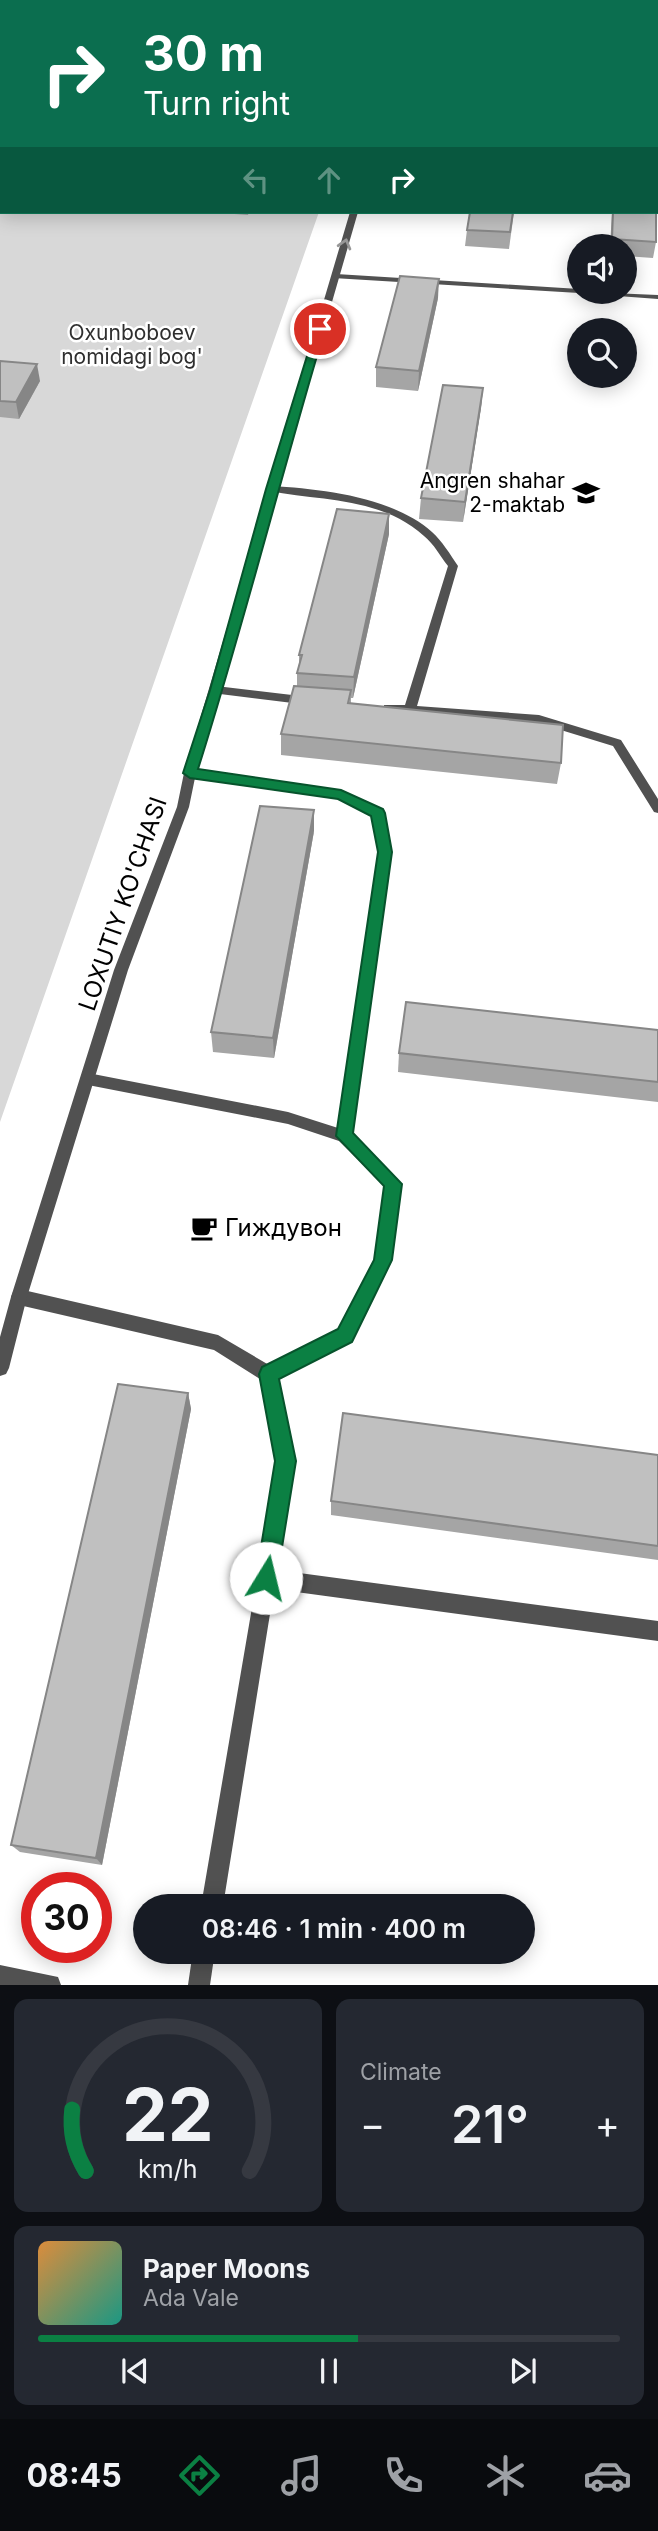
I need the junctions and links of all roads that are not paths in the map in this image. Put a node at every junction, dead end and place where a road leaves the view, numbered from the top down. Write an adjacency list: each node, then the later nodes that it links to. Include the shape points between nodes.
1 (354, 214): 2 (street, LOXUTIY KO'CHASI, one-way to 1)
2 (336, 276): 3 (street); 6 (street, LOXUTIY KO'CHASI)
3 (567, 291)
4 (637, 295): 5 (street)
5 (658, 297)
6 (272, 489): 7 (street, LOXUTIY KO'CHASI); 10 (street, via 362,500 424,530 453,566)
7 (216, 690): 8 (street); 11 (street, LOXUTIY KO'CHASI)
8 (319, 702)
9 (371, 706): 10 (street)
10 (410, 709): 12 (street, via 539,719 617,743)
11 (190, 773): 13 (street, LOXUTIY KO'CHASI, via 183,807 121,970); 14 (street, via 341,795 378,813 385,852)
12 (658, 809)
13 (88, 1079): 14 (street, via 288,1118); 15 (street, LOXUTIY KO'CHASI)
14 (344, 1136): 17 (street, via 393,1184 383,1260 345,1335)
15 (19, 1297): 16 (street, LOXUTIY KO'CHASI); 17 (street, via 218,1343)
16 (0, 1368)
17 (268, 1374): 18 (street, via 286,1461)
18 (266, 1578): 19 (street); 20 (street)
19 (658, 1631)
20 (214, 1894)
21 (202, 1964): 24 (street)
22 (0, 1976): 23 (street)
23 (50, 1985)
24 (199, 1985)

